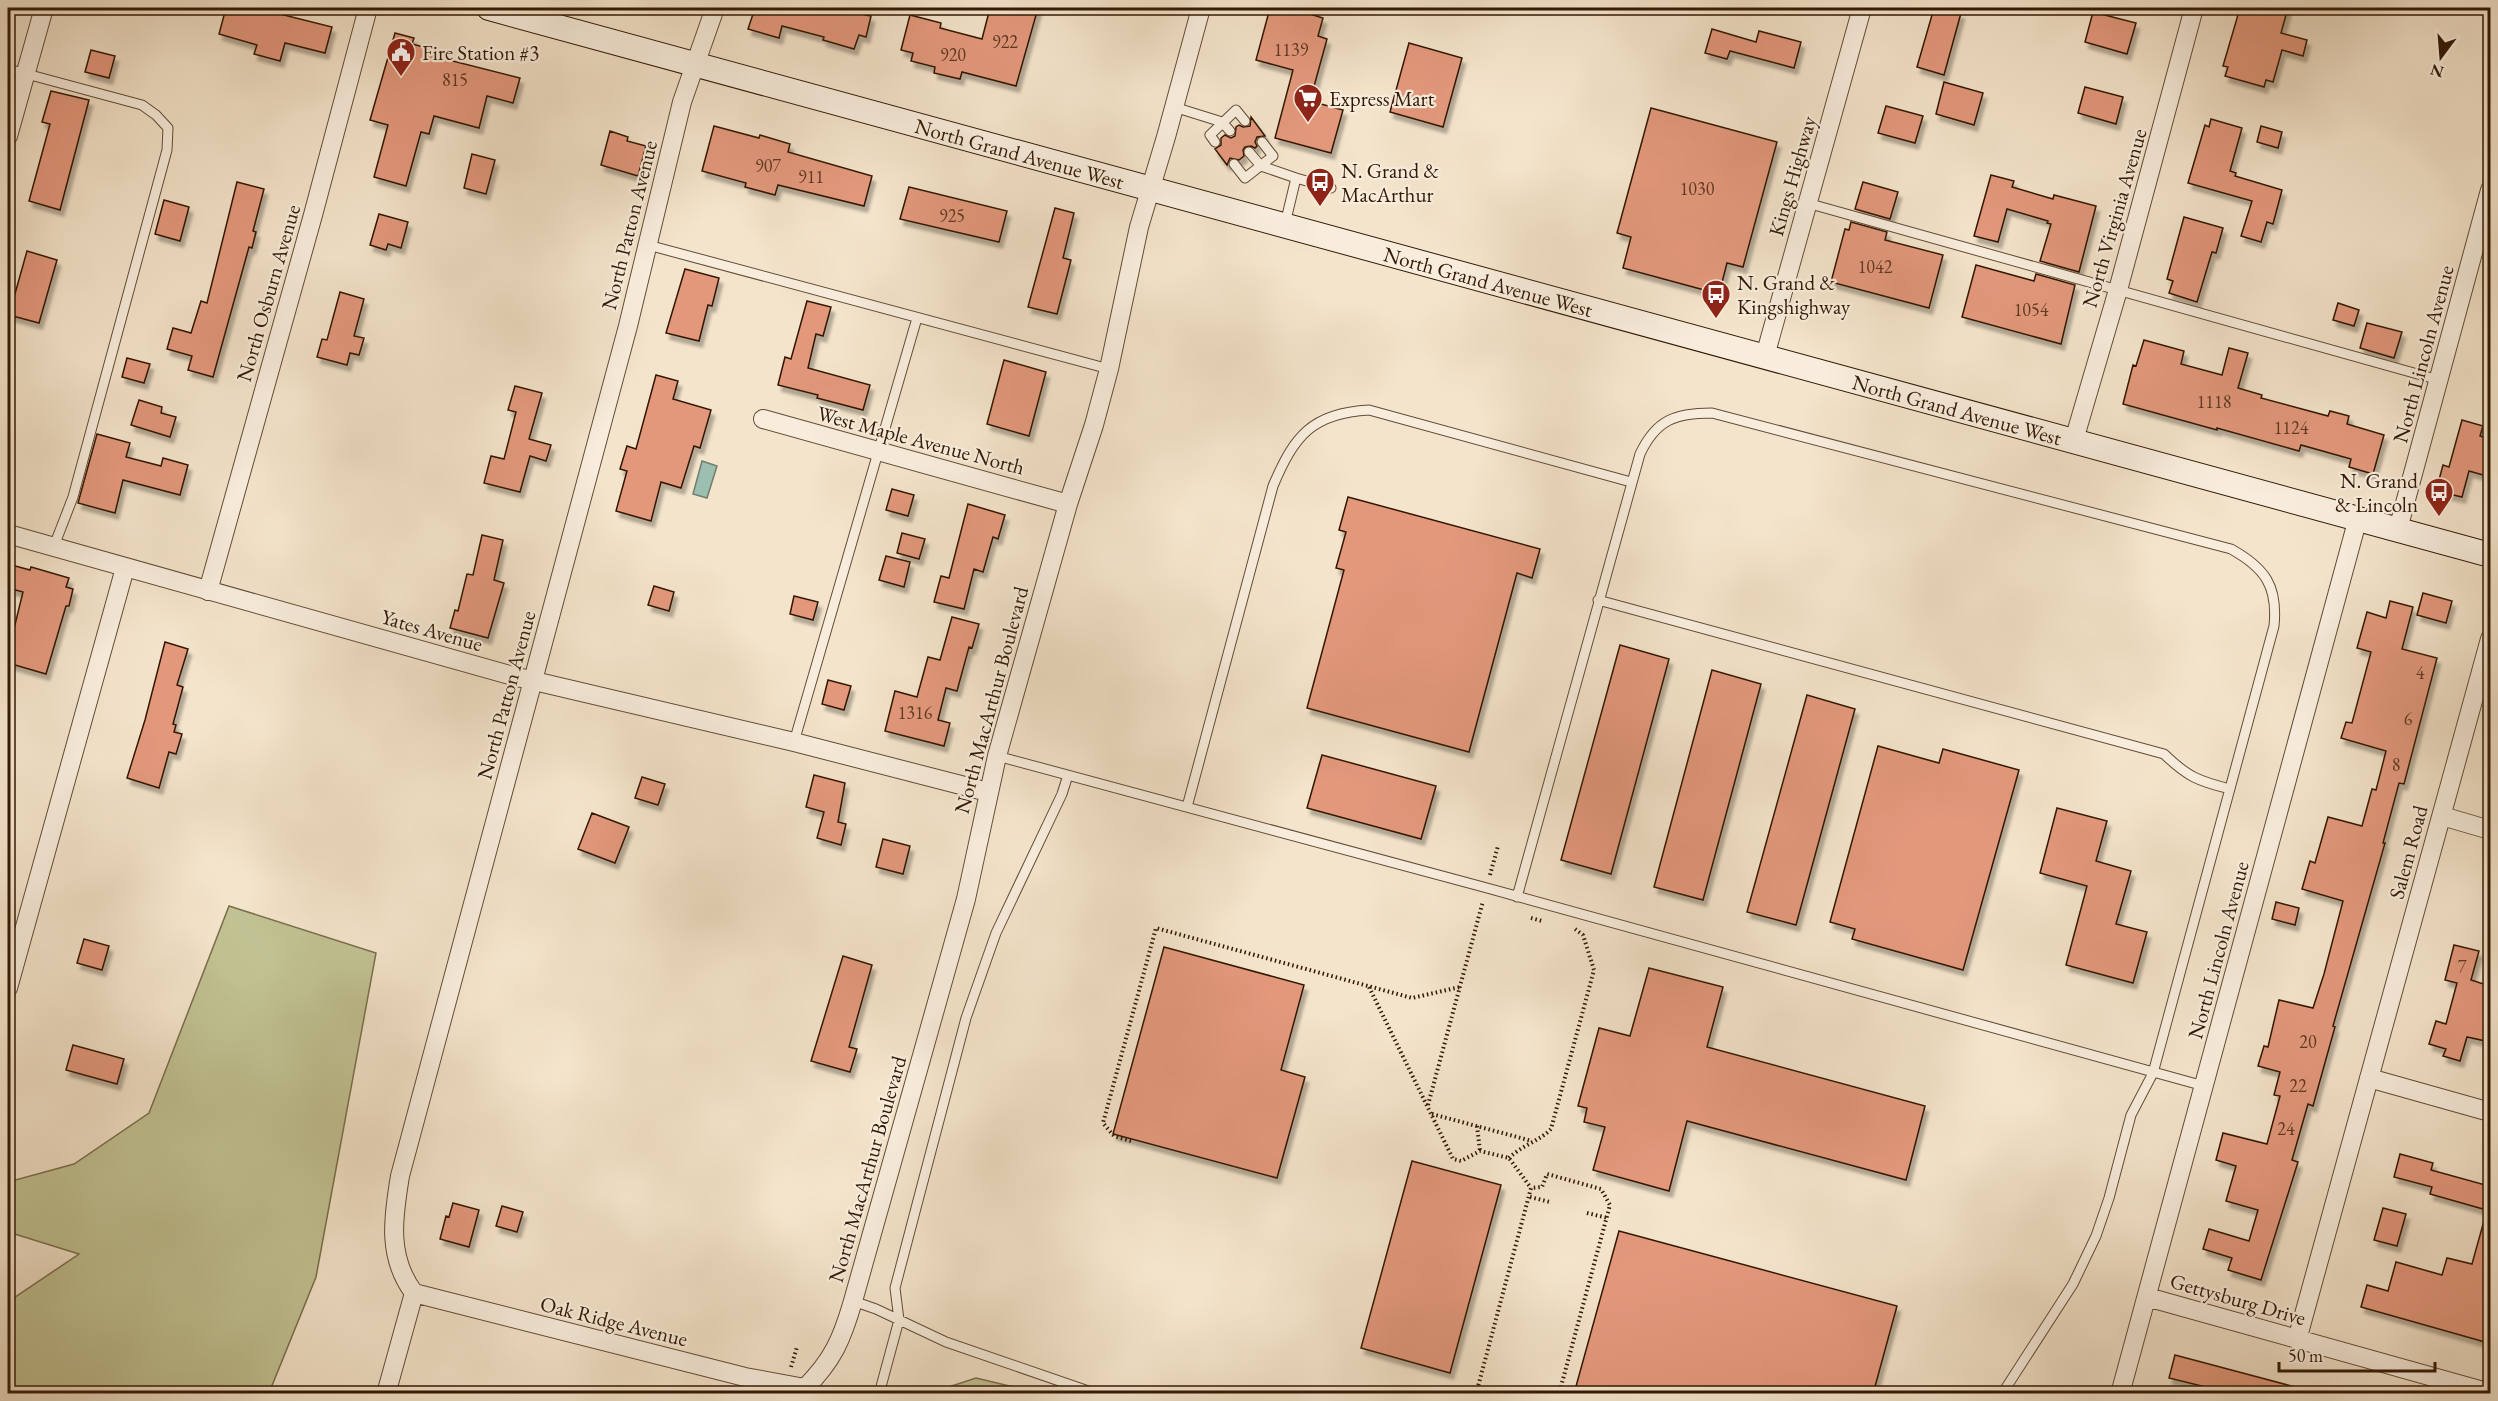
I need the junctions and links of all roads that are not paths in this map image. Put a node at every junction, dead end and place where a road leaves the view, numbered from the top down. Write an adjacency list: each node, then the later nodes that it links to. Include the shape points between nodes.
1 (44, 8): 10 (street)
2 (368, 8): 44 (street, North Osburn Avenue)
3 (489, 8): 8 (main road, North Grand Avenue West)
4 (715, 8): 8 (street, North Patton Avenue)
5 (1201, 8): 11 (street, North MacArthur Boulevard)
6 (1862, 8): 25 (street, Kings Highway)
7 (2194, 8): 28 (street, North Virginia Avenue)
8 (696, 64): 22 (main road, North Grand Avenue West); 27 (street, North Patton Avenue, via 682,102)
9 (8, 69): 10 (lane)
10 (26, 74): 15 (street); 41 (lane, via 142,105 168,128 164,162 73,497)
11 (1174, 107): 13 (lane); 22 (street, North MacArthur Boulevard)
12 (1245, 121): 13 (lane, via 1236,110)
13 (1222, 123): 14 (lane); 16 (lane, via 1210,135)
14 (1230, 131)
15 (8, 136)
16 (1215, 142)
17 (1262, 142): 20 (lane, via 1274,156)
18 (1249, 152): 20 (lane)
19 (1233, 164): 20 (lane, via 1245,178)
20 (1261, 166): 21 (lane)
21 (1296, 178): 23 (lane); 26 (lane)
22 (1151, 187): 26 (main road, North Grand Avenue West); 31 (street, North MacArthur Boulevard, via 1127,274)
23 (1331, 188)
24 (2490, 190): 32 (street, North Lincoln Avenue)
25 (1807, 203): 28 (lane); 30 (street, Kings Highway)
26 (1285, 224): 30 (main road, North Grand Avenue West)
27 (648, 245): 29 (lane); 47 (street, North Patton Avenue)
28 (2118, 290): 32 (lane); 34 (street, North Virginia Avenue)
29 (917, 318): 31 (lane); 35 (lane)
30 (1765, 356): 34 (main road, North Grand Avenue West)
31 (1109, 369): 37 (street, North MacArthur Boulevard)
32 (2439, 380): 39 (street, North Lincoln Avenue)
33 (763, 419): 35 (street, West Maple Avenue North)
34 (2074, 440): 38 (main road, North Grand Avenue West)
35 (879, 452): 37 (street, West Maple Avenue North); 48 (lane)
36 (1631, 482): 45 (lane); 51 (lane, via 1649,436 1663,423 1689,413 1712,413 2231,549 2259,568 2274,596 2275,612); 53 (lane, via 1370,410 1328,416 1313,425 1284,459 1273,486)
37 (1068, 504): 49 (street, North MacArthur Boulevard)
38 (2358, 518): 39 (main road, North Grand Avenue West); 60 (street, North Lincoln Avenue)
39 (2398, 529): 42 (main road, North Grand Avenue West)
40 (8, 534): 41 (street, Yates Avenue)
41 (54, 546): 43 (street, Yates Avenue)
42 (2490, 555)
43 (125, 568): 44 (street, Yates Avenue); 57 (street)
44 (208, 591): 47 (street, Yates Avenue)
45 (1598, 600): 51 (lane, via 2164,754 2184,773); 56 (lane)
46 (2490, 639): 54 (street, Salem Road)
47 (534, 681): 48 (street, Yates Avenue); 62 (street, North Patton Avenue, via 400,1176 393,1217 395,1245 402,1277)
48 (794, 742): 52 (street, Yates Avenue)
49 (997, 756): 50 (lane); 52 (street, North MacArthur Boulevard)
50 (1068, 775): 53 (lane); 65 (lane, via 996,933 958,1040 895,1288)
51 (2230, 789): 58 (lane)
52 (988, 792): 64 (street, North MacArthur Boulevard, via 966,899)
53 (1186, 807): 56 (lane)
54 (2442, 816): 55 (street); 59 (street, Salem Road)
55 (2490, 830)
56 (1517, 897): 58 (lane)
57 (8, 988)
58 (2153, 1072): 60 (lane); 72 (lane, via 2131,1115 2096,1236 2073,1284)
59 (2369, 1078): 61 (street); 66 (street, Salem Road)
60 (2204, 1086): 63 (street, North Lincoln Avenue)
61 (2490, 1112)
62 (414, 1293): 67 (street, Oak Ridge Avenue); 69 (street)
63 (2147, 1297): 66 (street, Gettysburg Drive); 73 (street, North Lincoln Avenue)
64 (853, 1302): 65 (lane); 67 (street, North MacArthur Boulevard, via 828,1364)
65 (899, 1320): 70 (lane); 71 (lane, via 946,1342)
66 (2297, 1340): 68 (street, Gettysburg Drive)
67 (804, 1391)
68 (2490, 1393)
69 (386, 1394)
70 (879, 1394)
71 (1097, 1394)
72 (2002, 1394)
73 (2120, 1394)

